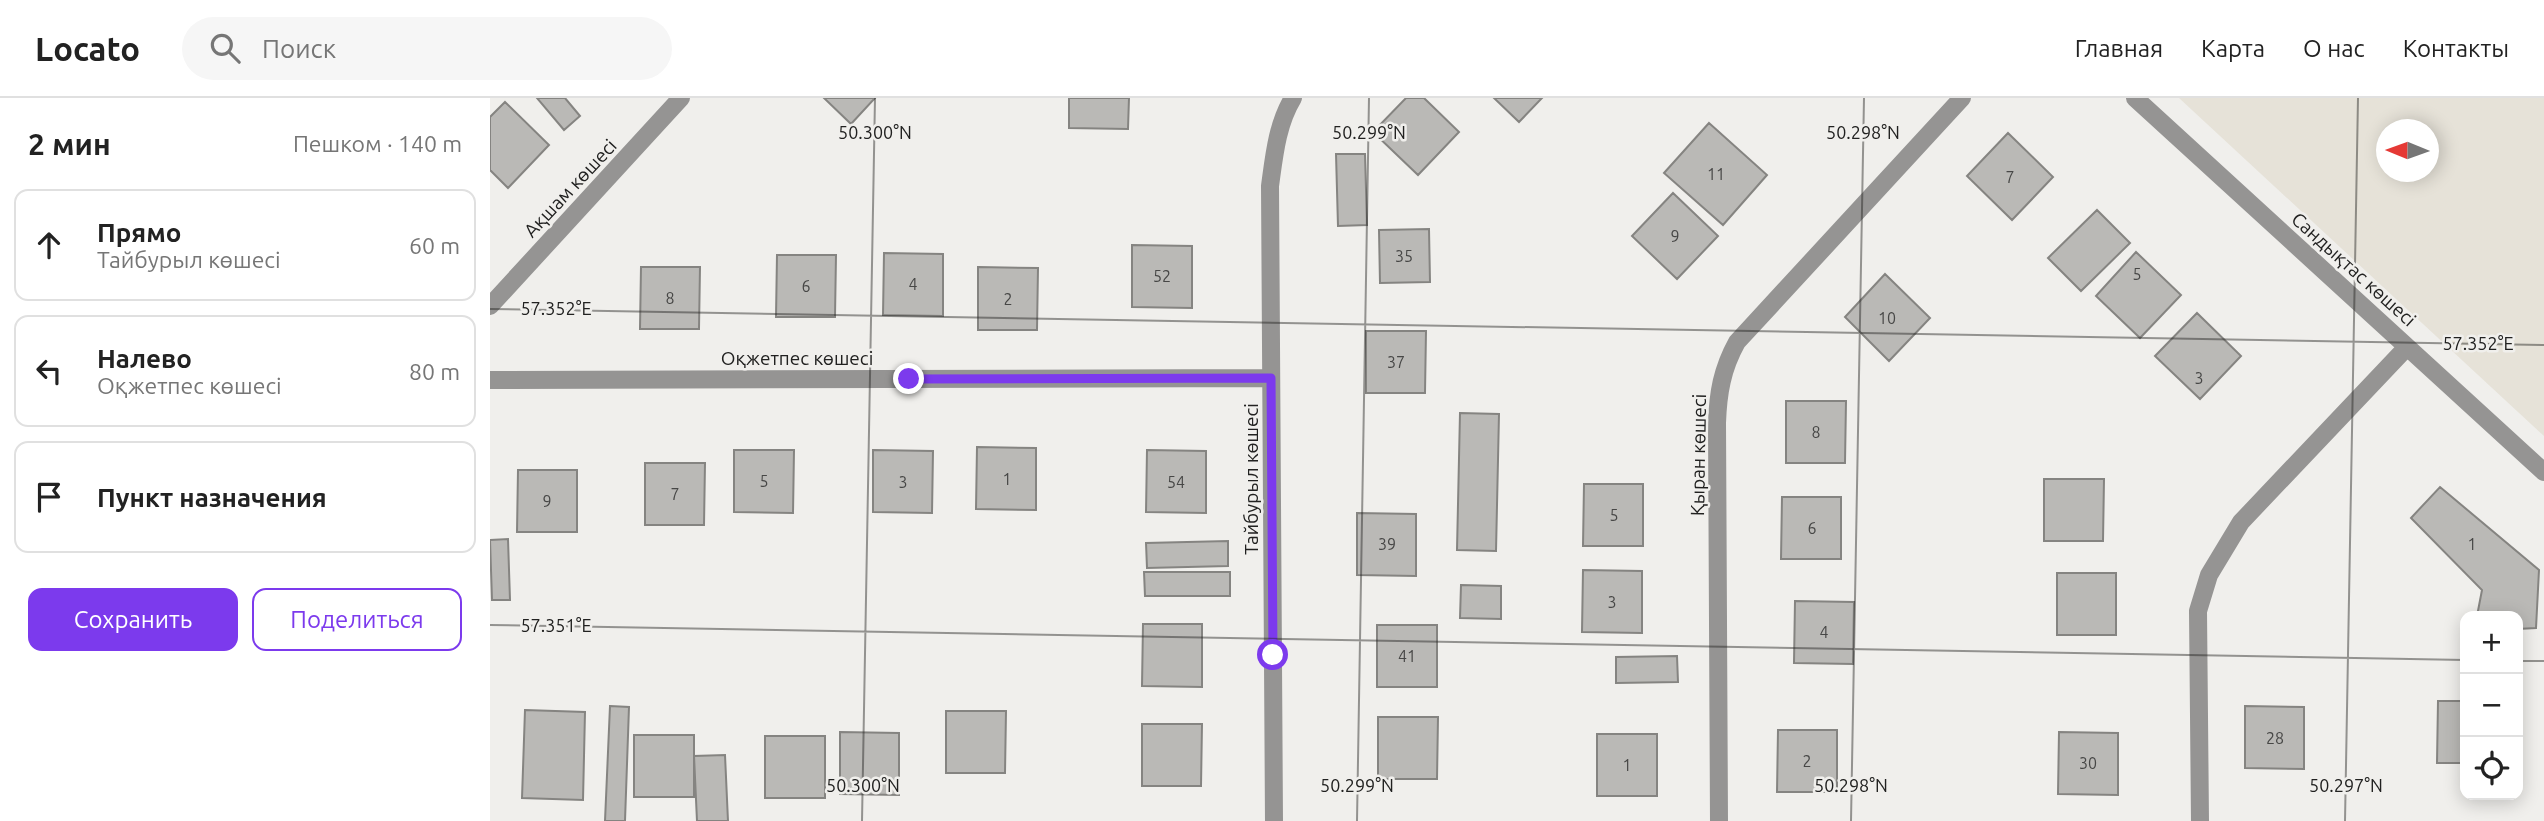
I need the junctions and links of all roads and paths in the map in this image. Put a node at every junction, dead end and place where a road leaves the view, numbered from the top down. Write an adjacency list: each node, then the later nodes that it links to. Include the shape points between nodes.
1 (681, 98): 5 (street, Ақшам көшесі)
2 (1293, 98): 7 (street, Тайбурыл көшесі, via 1275,147 1270,186)
3 (1962, 98): 11 (street, Қыран көшесі, via 1737,342 1728,358 1718,390 1717,423)
4 (2135, 98): 6 (street, Сандықтас көшесі)
5 (490, 306)
6 (2407, 346): 9 (street, Сандықтас көшесі); 12 (street, via 2241,522 2209,575 2198,611)
7 (1271, 378): 8 (street, Оқжетпес көшесі); 10 (street, Тайбурыл көшесі)
8 (490, 380)
9 (2544, 472)
10 (1274, 821)
11 (1719, 821)
12 (2200, 821)

